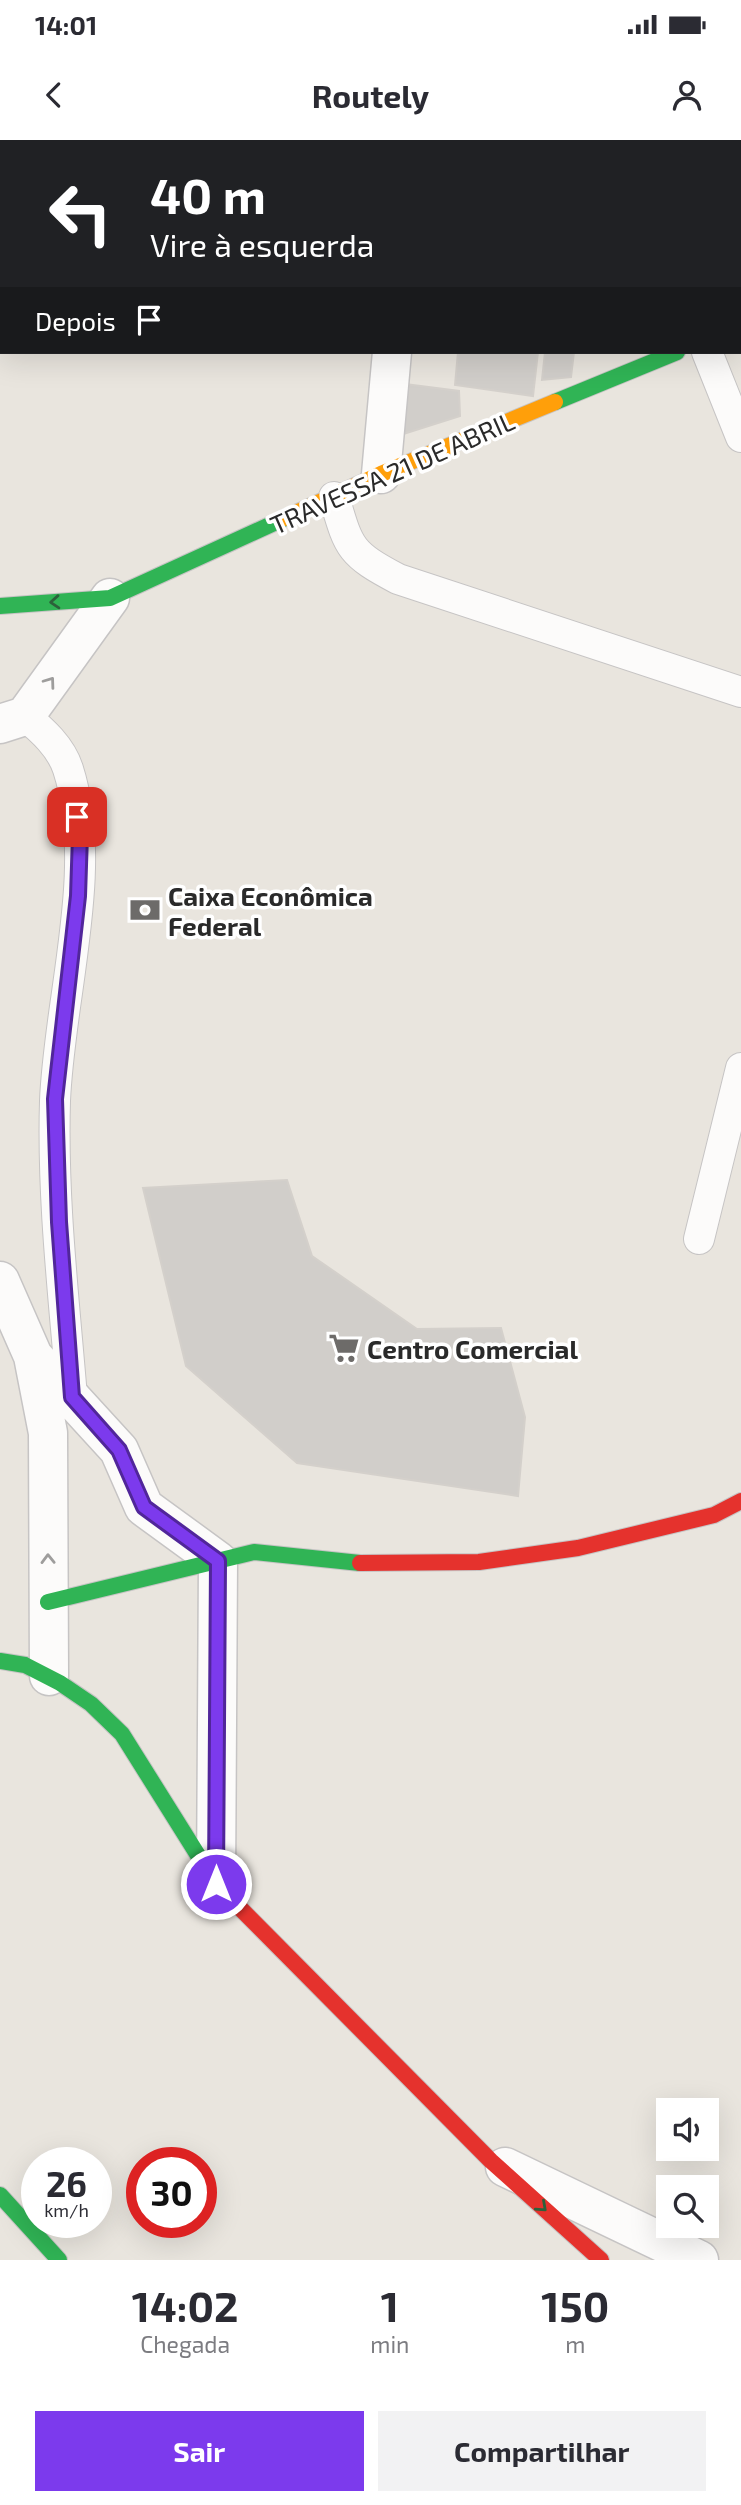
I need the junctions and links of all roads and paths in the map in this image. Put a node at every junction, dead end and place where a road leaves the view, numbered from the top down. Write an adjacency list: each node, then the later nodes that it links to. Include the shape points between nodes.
1 (392, 354): 5 (street)
2 (672, 354): 5 (street, TRAVESSA 21 DE ABRIL)
3 (707, 354): 4 (lane)
4 (741, 437)
5 (381, 474): 6 (street, TRAVESSA 21 DE ABRIL)
6 (334, 497): 7 (street, TRAVESSA 21 DE ABRIL); 9 (lane, via 346,538 358,554 398,579)
7 (110, 598): 8 (street, TRAVESSA 21 DE ABRIL, one-way to 8); 10 (street, TRAVESSA 21 DE ABRIL, one-way to 7)
8 (0, 606)
9 (741, 692)
10 (13, 720): 15 (lane, via 47,734 68,766 80,835 78,896 55,1099)
11 (741, 1068): 12 (lane)
12 (699, 1239)
13 (0, 1281): 14 (street)
14 (33, 1356): 15 (street); 18 (street, one-way to 14, via 48,1433)
15 (72, 1397): 17 (street, via 119,1450 144,1507)
16 (741, 1501): 17 (street, via 714,1516 669,1528 578,1548 479,1562 372,1564 254,1552)
17 (218, 1561): 18 (street); 21 (street)
18 (48, 1602): 20 (street)
19 (0, 1661): 20 (street, via 25,1665)
20 (48, 1676): 21 (street, via 91,1704 122,1734)
21 (216, 1884): 22 (street)
22 (491, 2161): 25 (street, one-way to 25); 26 (street)
23 (0, 2195): 24 (street)
24 (59, 2260)
25 (601, 2260)
26 (699, 2260)

